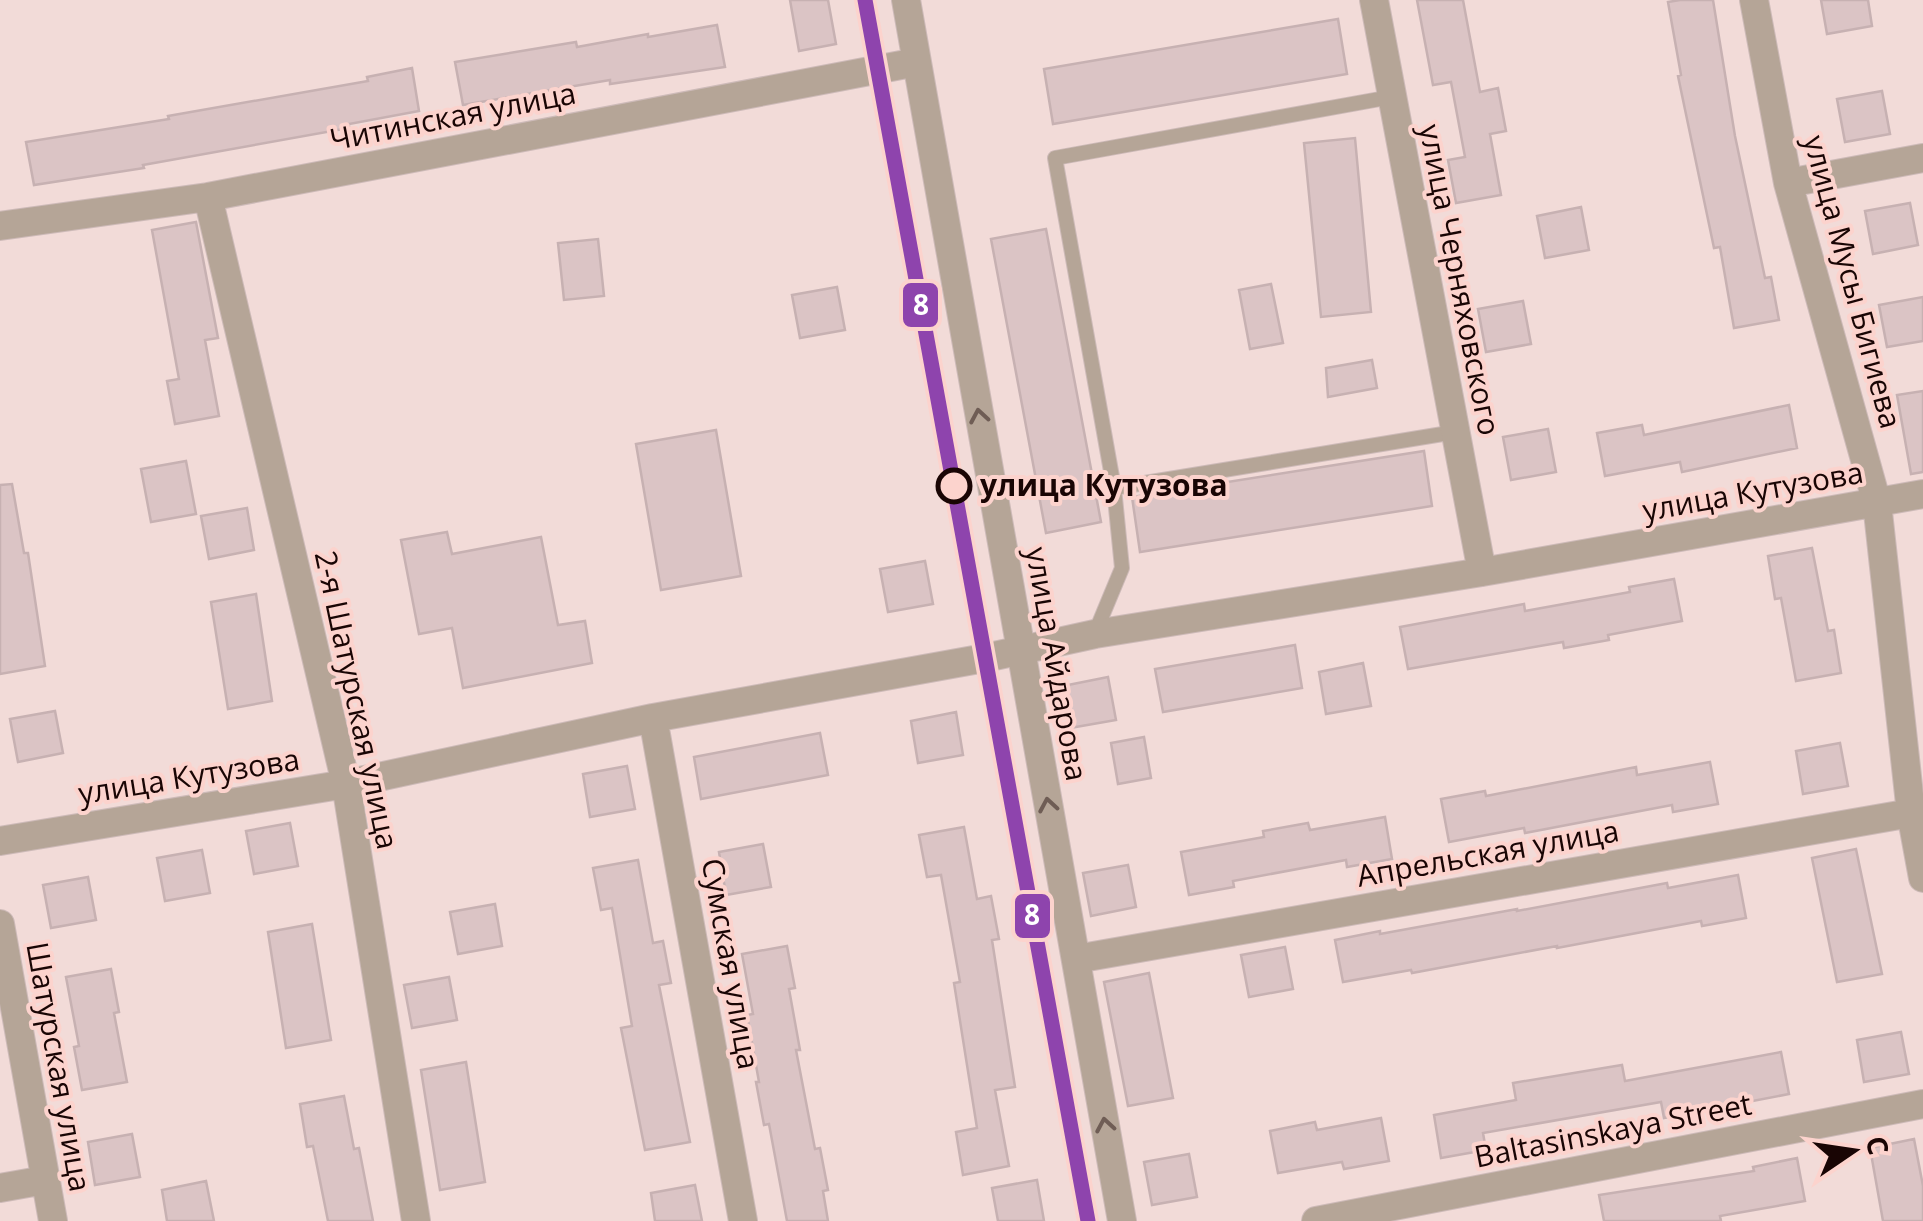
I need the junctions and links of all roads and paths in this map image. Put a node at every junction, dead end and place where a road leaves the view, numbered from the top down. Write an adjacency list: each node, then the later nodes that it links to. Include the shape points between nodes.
1 (906, 0): 4 (street, улица Айдарова)
2 (1374, 0): 5 (street, улица Черняховского)
3 (1754, 0): 7 (street, улица Мусы Бигиева)
4 (917, 62): 8 (street, Читинская улица); 16 (street, улица Айдарова, one-way to 4)
5 (1391, 97): 10 (street, улица Черняховского); 11 (lane, via 1055,158)
6 (1923, 158): 7 (street)
7 (1788, 183): 13 (street, улица Мусы Бигиева)
8 (208, 197): 9 (street, Читинская улица); 18 (street, 2-я Шатурская улица)
9 (0, 226)
10 (1456, 432): 11 (lane); 14 (street, улица Черняховского)
11 (1114, 488): 15 (lane, via 1122,568)
12 (1923, 494): 13 (street, улица Кутузова)
13 (1877, 503): 14 (street, улица Кутузова); 19 (street, улица Мусы Бигиева)
14 (1482, 572): 15 (street, улица Кутузова)
15 (1095, 634): 16 (street, улица Кутузова)
16 (1020, 650): 17 (street, улица Кутузова); 23 (street, улица Айдарова, one-way to 16)
17 (654, 718): 18 (street, улица Кутузова); 29 (street, Сумская улица)
18 (346, 784): 20 (street, улица Кутузова); 28 (street, 2-я Шатурская улица)
19 (1911, 814): 21 (street, улица Мусы Бигиева); 23 (street, Апрельская улица)
20 (0, 841)
21 (1923, 878)
22 (0, 924): 25 (street, Шатурская улица)
23 (1076, 959): 30 (street, улица Айдарова, one-way to 23)
24 (1923, 1104): 31 (street, Baltasinskaya Street)
25 (45, 1180): 26 (street); 27 (street, Шатурская улица)
26 (0, 1188)
27 (52, 1221)
28 (416, 1221)
29 (743, 1221)
30 (1122, 1221)
31 (1316, 1221)

